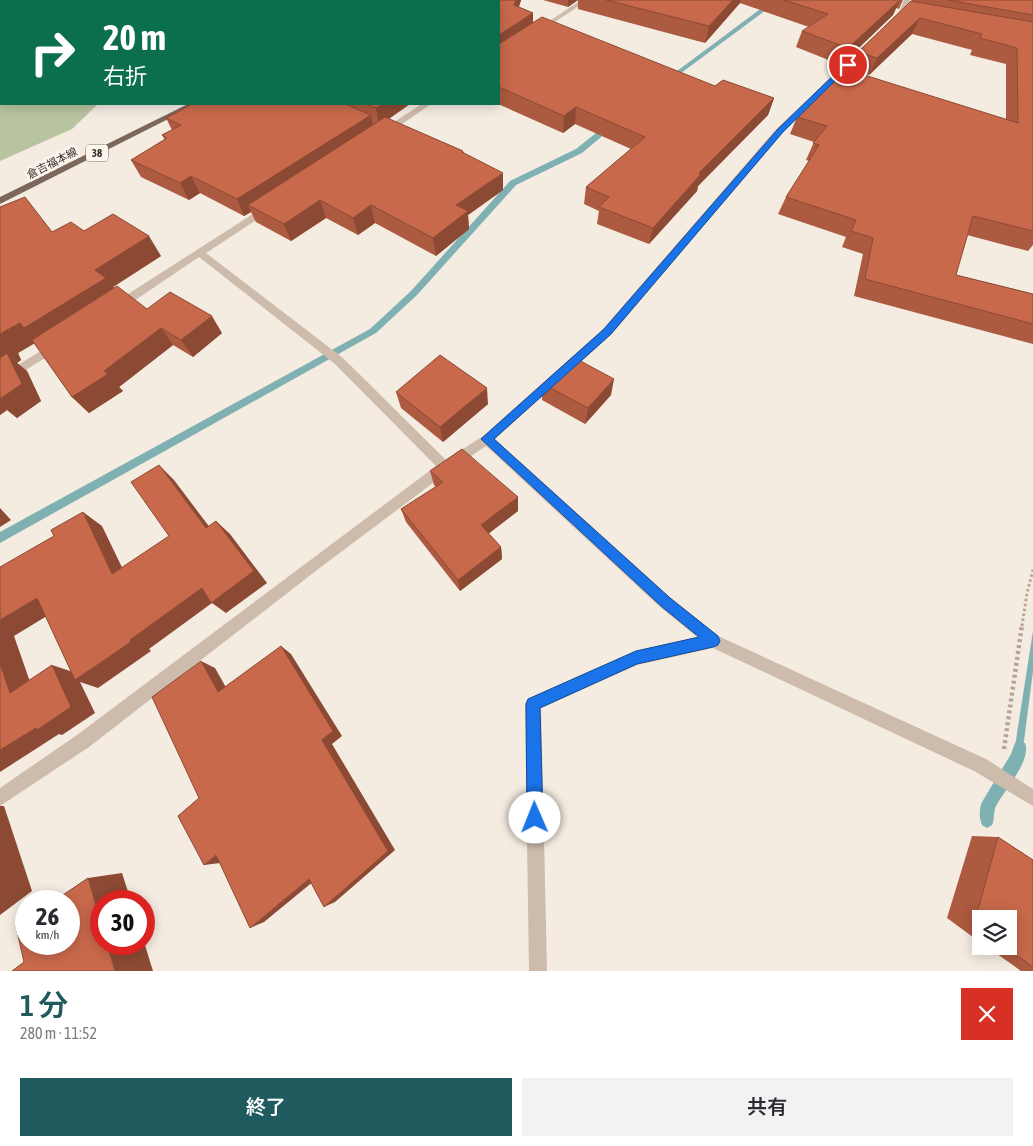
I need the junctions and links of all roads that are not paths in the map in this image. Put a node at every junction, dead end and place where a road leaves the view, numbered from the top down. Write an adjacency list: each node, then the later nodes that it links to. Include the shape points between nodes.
1 (585, 0): 4 (street)
2 (906, 0): 3 (street, via 902,13)
3 (888, 27)
4 (530, 36)
5 (873, 41): 15 (street, via 780,130 607,332)
6 (192, 105): 9 (main road, 倉吉福本線 / 38)
7 (425, 105): 8 (street, via 384,132)
8 (375, 133)
9 (0, 201)
10 (275, 204): 11 (street)
11 (200, 253): 12 (street); 16 (street, via 339,361)
12 (108, 312)
13 (67, 339): 14 (street)
14 (0, 382)
15 (487, 439): 16 (street); 17 (street, via 665,602)
16 (445, 467): 18 (street, via 83,741)
17 (713, 641): 19 (street, via 980,765); 20 (street, via 636,658 533,704)
18 (0, 798)
19 (1033, 798)
20 (538, 971)

